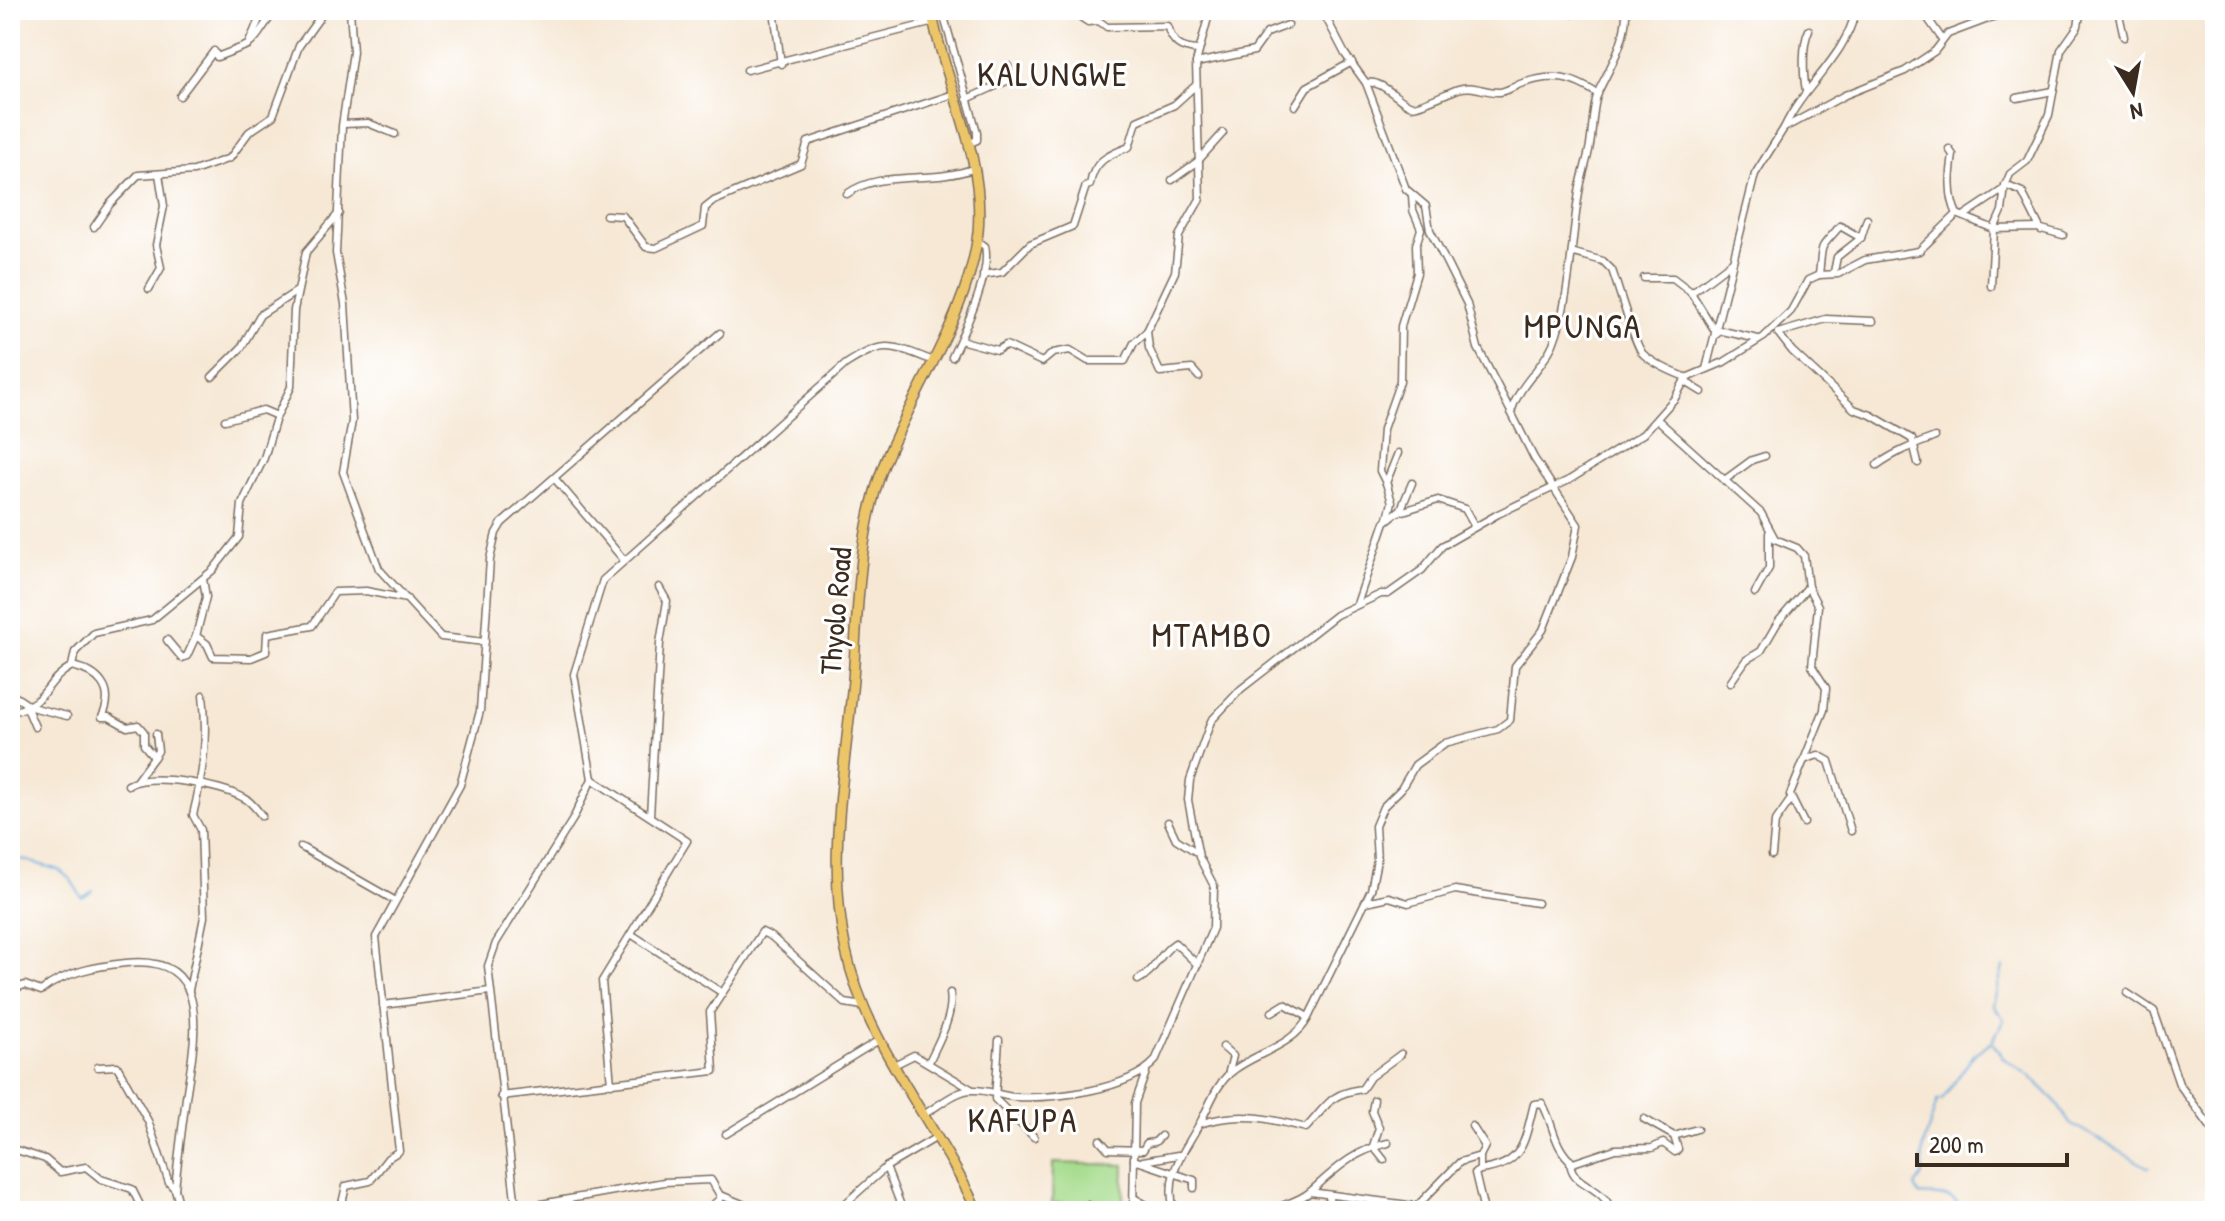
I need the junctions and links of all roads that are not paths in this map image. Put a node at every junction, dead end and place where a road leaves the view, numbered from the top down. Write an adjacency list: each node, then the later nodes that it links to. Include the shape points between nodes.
1 (263, 10): 22 (street)
2 (272, 10): 22 (street, via 262,32)
3 (325, 10): 47 (street, via 299,46 273,116 249,132 223,162)
4 (350, 10): 39 (street, via 353,52)
5 (774, 10): 26 (street)
6 (931, 10): 17 (highway, Thyolo Road)
7 (942, 10): 37 (street)
8 (1210, 10): 23 (street)
9 (1322, 10): 24 (street)
10 (1626, 10): 34 (street, via 1611,71)
11 (1856, 10): 31 (street, via 1840,54)
12 (1922, 10): 21 (street)
13 (2012, 10): 21 (street)
14 (2081, 10): 32 (street, via 2078,26 2061,50)
15 (2118, 10): 20 (street)
16 (1076, 14): 23 (street, via 1107,27 1167,26 1182,49)
17 (934, 22): 26 (street); 33 (highway, Thyolo Road)
18 (1288, 25): 25 (street, via 1267,33 1247,54)
19 (1809, 30): 31 (street)
20 (2124, 37)
21 (1942, 39): 40 (street, via 1935,51 1905,71)
22 (248, 45): 35 (street, via 217,57 214,51)
23 (1198, 50): 25 (street)
24 (1352, 62): 29 (street); 38 (street, via 1307,87)
25 (1196, 63): 30 (street)
26 (781, 64): 28 (street)
27 (1008, 66): 37 (street, via 1009,80)
28 (747, 70)
29 (1366, 83): 34 (street, via 1378,83 1410,106 1462,88 1504,92 1541,76 1570,78); 51 (street)
30 (1195, 86): 45 (street); 65 (street, via 1174,105 1137,121 1129,147 1094,167 1073,226 1030,244 1002,272)
31 (1806, 91): 40 (street)
32 (2053, 91): 36 (street); 49 (street, via 2039,138)
33 (954, 94): 43 (highway, Thyolo Road); 54 (street, via 808,142 801,164 714,201 705,208 703,226 656,248 646,247 623,216)
34 (1598, 94): 62 (street, via 1577,201)
35 (180, 96)
36 (2017, 98)
37 (967, 99): 43 (street, via 978,138)
38 (1295, 106)
39 (343, 124): 42 (street, via 368,123); 52 (street)
40 (1784, 128): 63 (street, via 1755,174)
41 (1223, 133): 45 (street)
42 (395, 134)
43 (970, 143): 46 (highway, Thyolo Road)
44 (1949, 149): 53 (street, via 1952,205)
45 (1201, 156): 48 (street); 73 (street, via 1200,199 1179,236 1175,272)
46 (975, 168): 50 (street, via 943,178 888,178 860,184); 61 (highway, Thyolo Road)
47 (159, 174): 56 (street, via 134,177); 69 (street, via 164,210 156,245 161,268)
48 (1172, 180)
49 (2005, 187): 53 (street); 57 (street); 58 (street, via 2022,192)
50 (847, 194)
51 (1412, 195): 86 (street, via 1426,206 1430,230 1467,304 1478,348); 99 (street, via 1421,229 1417,273 1401,326 1400,381 1383,429 1380,471)
52 (339, 213): 70 (street, via 308,247); 110 (street, via 336,266 345,304 352,421 343,472 374,560)
53 (1961, 214): 57 (street); 64 (street, via 1919,251 1865,260)
54 (606, 215)
55 (1867, 219): 60 (street)
56 (94, 227)
57 (1994, 229): 58 (street); 68 (street)
58 (2041, 230): 59 (street)
59 (2063, 235)
60 (1861, 238): 64 (street, via 1837,257); 66 (street, via 1840,226 1825,238)
61 (976, 241): 65 (street, via 987,250); 80 (highway, Thyolo Road, via 964,288)
62 (1574, 253): 84 (street, via 1603,261 1612,270 1640,352); 86 (street, via 1553,345 1523,384)
63 (1732, 262): 71 (street); 74 (street)
64 (1834, 272): 66 (street)
65 (983, 275): 78 (street)
66 (1819, 275): 77 (street, via 1808,280 1791,311)
67 (1644, 278): 71 (street, via 1673,278)
68 (1991, 286)
69 (149, 289)
70 (297, 291): 82 (street, via 260,315 241,348); 87 (street, via 291,387)
71 (1691, 293): 74 (street)
72 (1873, 321): 76 (street, via 1826,319)
73 (1147, 331): 78 (street, via 1125,361 1102,363 1070,350 1042,362 1006,345 997,350); 83 (street, via 1160,372 1192,369)
74 (1717, 332): 77 (street); 81 (street)
75 (720, 333): 96 (street)
76 (1778, 333): 77 (street); 91 (street, via 1854,409)
77 (1761, 338): 81 (street)
78 (960, 340): 79 (street)
79 (952, 357)
80 (931, 360): 105 (street, via 881,345 846,364); 152 (highway, Thyolo Road, via 877,486 859,586 835,835 843,934)
81 (1706, 369): 84 (street)
82 (212, 377)
83 (1199, 377)
84 (1686, 379): 85 (street); 89 (street)
85 (1702, 392)
86 (1511, 412): 100 (street)
87 (277, 416): 88 (street, via 263,410); 106 (street, via 242,504 239,537)
88 (225, 420)
89 (1658, 420): 97 (street); 100 (street)
90 (1935, 437): 91 (street)
91 (1915, 443): 94 (street); 95 (street)
92 (1398, 453): 99 (street)
93 (1765, 456): 97 (street)
94 (1918, 463)
95 (1877, 465)
96 (555, 479): 105 (street); 114 (street, via 496,533)
97 (1726, 479): 103 (street, via 1761,513)
98 (1412, 483): 101 (street)
99 (1388, 487): 102 (street)
100 (1554, 488): 104 (street); 140 (street, via 1576,518 1577,539 1543,630 1515,666 1510,720 1498,729 1450,741 1415,765 1379,814 1375,875)
101 (1397, 513): 102 (street); 104 (street, via 1438,500 1465,509)
102 (1388, 518): 111 (street)
103 (1767, 526): 108 (street, via 1775,539 1803,552); 109 (street, via 1769,568)
104 (1475, 527): 111 (street, via 1442,546 1422,570 1388,594)
105 (624, 560): 126 (street, via 603,580 574,674)
106 (203, 579): 112 (street, via 206,597); 115 (street, via 150,621 94,633 75,652)
107 (659, 587): 132 (street, via 667,601)
108 (1808, 587): 116 (street); 125 (street, via 1818,606 1812,666 1826,695)
109 (1755, 593)
110 (407, 599): 112 (street, via 335,592 312,626 267,634 266,652 251,658 213,657); 114 (street, via 441,637)
111 (1357, 604): 137 (street, via 1241,689 1211,721 1188,790)
112 (196, 636): 113 (street, via 182,658)
113 (167, 640)
114 (485, 642): 139 (street, via 480,711 460,785)
115 (72, 666): 119 (street); 124 (street, via 92,672 102,682 107,700 102,717 140,726 147,752)
116 (1730, 683)
117 (13, 695): 119 (street)
118 (203, 695): 129 (street, via 207,756)
119 (29, 707): 120 (street); 121 (street); 122 (street)
120 (10, 713)
121 (67, 716)
122 (35, 727)
123 (156, 734): 124 (street)
124 (154, 757): 127 (street)
125 (1804, 760): 130 (street); 135 (street, via 1818,755 1829,761)
126 (592, 779): 132 (street); 147 (street, via 492,951)
127 (137, 780): 128 (street); 129 (street, via 167,778)
128 (128, 785)
129 (199, 785): 131 (street, via 247,799); 146 (street, via 193,815 201,830 204,917)
130 (1791, 799): 134 (street); 138 (street, via 1775,822)
131 (262, 816)
132 (650, 816): 142 (street, via 687,841)
133 (1168, 822): 137 (street, via 1176,839)
134 (1804, 823)
135 (1851, 831)
136 (301, 847): 139 (street)
137 (1198, 853): 143 (street, via 1214,886 1215,913)
138 (1772, 855)
139 (394, 900): 151 (street, via 376,937)
140 (1366, 902): 141 (street, via 1389,897 1408,903 1455,890); 154 (street)
141 (1537, 903)
142 (631, 934): 148 (street); 164 (street, via 602,981)
143 (1198, 965): 144 (street, via 1175,943 1153,972); 162 (street)
144 (1138, 980)
145 (10, 990): 146 (street, via 25,985 41,991 79,971 142,962 167,967)
146 (189, 990): 195 (street, via 195,1036)
147 (490, 991): 151 (street); 167 (street)
148 (721, 992): 152 (street, via 762,932 845,1003); 164 (street, via 709,1016 714,1071)
149 (950, 993): 159 (street, via 944,1029)
150 (2127, 993): 174 (street, via 2154,1011 2179,1084)
151 (383, 1005): 204 (street, via 399,1151 370,1181 346,1186)
152 (863, 1006): 155 (highway, Thyolo Road)
153 (1272, 1012): 154 (street, via 1285,1004)
154 (1308, 1017): 163 (street, via 1286,1041)
155 (879, 1040): 160 (highway, Thyolo Road); 175 (street)
156 (999, 1040): 166 (street)
157 (1223, 1047): 163 (street, via 1233,1056)
158 (1401, 1054): 171 (street, via 1362,1089 1341,1092 1324,1105 1306,1128 1287,1120 1250,1117)
159 (929, 1062): 160 (street, via 911,1055); 165 (street)
160 (894, 1065): 169 (highway, Thyolo Road)
161 (98, 1067): 195 (street, via 117,1066 148,1121)
162 (1146, 1072): 166 (street, via 1106,1086 1051,1095); 184 (street, via 1135,1103)
163 (1228, 1075): 171 (street)
164 (611, 1084): 167 (street)
165 (971, 1089): 166 (street); 169 (street)
166 (995, 1095): 179 (street)
167 (501, 1096): 200 (street)
168 (1374, 1100): 182 (street, via 1379,1128)
169 (923, 1115): 178 (highway, Thyolo Road)
170 (1644, 1119): 177 (street)
171 (1199, 1124): 185 (street)
172 (1472, 1126): 186 (street, via 1485,1146)
173 (1697, 1129): 177 (street)
174 (2215, 1133)
175 (726, 1134)
176 (1161, 1136): 184 (street)
177 (1674, 1136): 189 (street, via 1675,1152 1663,1143)
178 (937, 1137): 191 (street); 210 (highway, Thyolo Road)
179 (1034, 1137)
180 (1100, 1140): 184 (street, via 1108,1149)
181 (1388, 1143): 182 (street)
182 (1373, 1146): 188 (street); 196 (street, via 1335,1167)
183 (10, 1148): 202 (street, via 45,1159 60,1172 86,1167 101,1179 132,1189)
184 (1135, 1152): 187 (street)
185 (1178, 1155): 190 (street); 193 (street)
186 (1480, 1156): 192 (street); 201 (street, via 1460,1162)
187 (1134, 1160): 190 (street); 199 (street)
188 (1384, 1160)
189 (1570, 1160): 192 (street, via 1560,1151 1542,1103 1537,1103 1512,1161 1501,1169); 218 (street, via 1573,1175 1599,1190)
190 (1143, 1161): 193 (street)
191 (886, 1167): 208 (street); 209 (street)
192 (1480, 1170): 217 (street, via 1475,1184)
193 (1173, 1172): 194 (street, via 1194,1180); 213 (street)
194 (1194, 1188)
195 (175, 1189): 203 (street)
196 (1310, 1192): 197 (street); 214 (street)
197 (1329, 1196): 201 (street); 215 (street)
198 (721, 1197): 200 (street, via 711,1180 664,1182); 206 (street); 207 (street)
199 (1134, 1198): 211 (street); 212 (street)
200 (516, 1208): 205 (street)
201 (1415, 1208): 216 (street)
202 (143, 1211)
203 (181, 1211)
204 (337, 1211)
205 (502, 1211)
206 (706, 1211)
207 (759, 1211)
208 (837, 1211)
209 (903, 1211)
210 (977, 1211)
211 (1133, 1211)
212 (1157, 1211)
213 (1174, 1211)
214 (1270, 1211)
215 (1330, 1211)
216 (1454, 1211)
217 (1484, 1211)
218 (1612, 1211)

